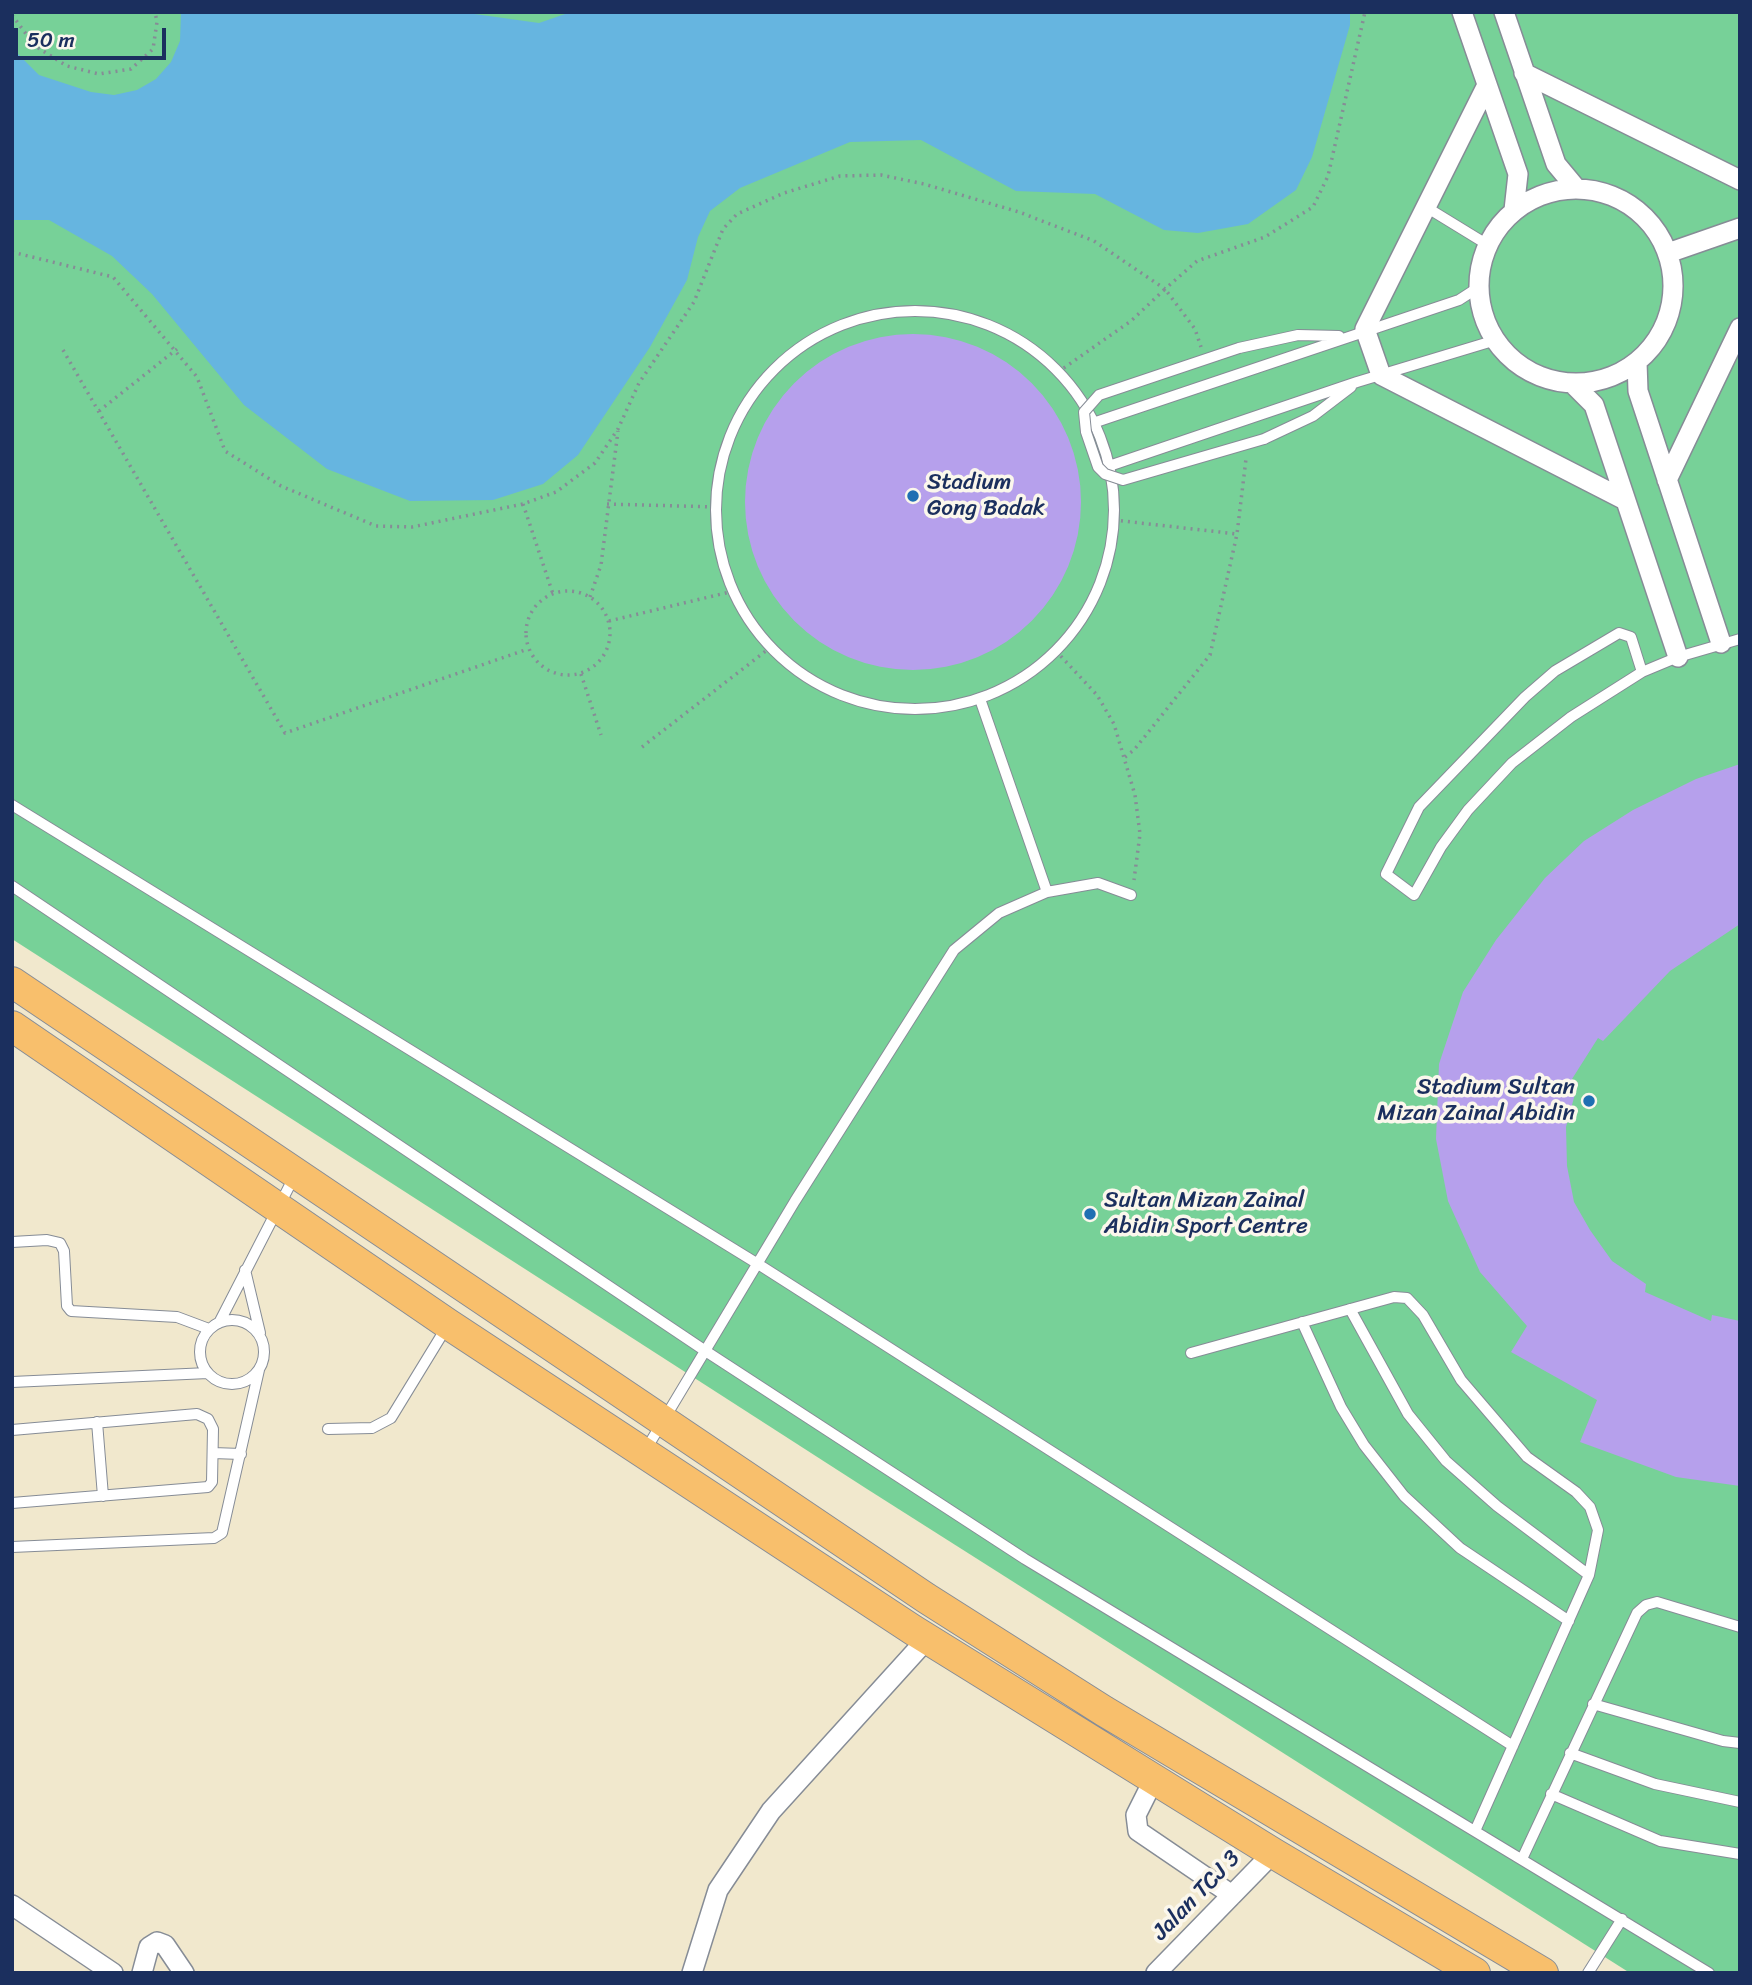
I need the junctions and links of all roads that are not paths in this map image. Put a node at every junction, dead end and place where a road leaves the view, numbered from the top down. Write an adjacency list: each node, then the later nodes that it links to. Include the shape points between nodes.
1 (1462, 12): 4 (street)
2 (1504, 12): 3 (street)
3 (1524, 73): 5 (street); 6 (street, via 1556,164)
4 (1488, 85): 7 (street); 8 (street, via 1518,174)
5 (1740, 180)
6 (1576, 188): 8 (street, via 1543,194); 11 (street, via 1606,192 1632,206 1653,227)
7 (1426, 207): 10 (lane); 14 (street)
8 (1514, 210): 10 (street)
9 (1740, 228): 11 (street)
10 (1488, 245): 12 (street)
11 (1668, 253): 17 (street, via 1673,276 1666,324)
12 (1479, 288): 14 (lane, via 1459,300); 16 (street, via 1487,324)
13 (1740, 328): 23 (street)
14 (1365, 329): 15 (lane); 18 (street)
15 (1345, 336): 19 (lane, bridge, via 1298,335 1205,359 1108,391 1084,412 1085,421 1098,467 1114,478 1133,479 1264,439 1312,416); 21 (lane)
16 (1496, 340): 18 (lane); 20 (street, via 1529,371)
17 (1637, 362): 20 (street, via 1607,378); 23 (street, via 1638,391)
18 (1381, 375): 19 (lane); 24 (street)
19 (1357, 382): 22 (lane)
20 (1572, 383): 24 (street, via 1594,405)
21 (1093, 423): 22 (lane); 28 (lane, via 1058,372 1024,342 962,316 896,310 831,328 793,351 748,400 725,451 716,507 720,550 734,591 771,647 811,679 858,701 920,710)
22 (1109, 466): 28 (lane, via 1114,520 1101,579 1086,612 1056,651 1021,679)
23 (1667, 480): 25 (street)
24 (1625, 500): 26 (street)
25 (1730, 641): 26 (lane)
26 (1678, 657): 27 (lane)
27 (1642, 672): 27 (lane, via 1571,717 1512,763 1468,810 1414,895 1386,874 1419,807 1555,671 1619,633 1630,637)
28 (981, 699): 31 (lane)
29 (12, 805): 38 (lane)
30 (12, 886): 46 (lane)
31 (1047, 892): 32 (lane, via 1098,883); 38 (lane, via 999,913 954,950)
32 (1130, 895)
33 (12, 982): 35 (main road)
34 (12, 1026): 36 (main road)
35 (296, 1174): 36 (lane); 52 (main road)
36 (276, 1206): 39 (lane); 43 (main road)
37 (12, 1242): 44 (lane, via 60,1243 66,1306 71,1311 177,1317)
38 (758, 1264): 46 (lane); 67 (lane)
39 (245, 1269): 41 (lane); 45 (lane)
40 (1350, 1309): 42 (lane); 61 (lane, via 1408,1415 1446,1461); 61 (lane, via 1394,1297 1408,1298 1461,1380 1519,1447 1590,1507 1598,1530)
41 (219, 1322): 44 (lane); 45 (lane, via 246,1323)
42 (1301, 1322): 47 (lane); 62 (lane, via 1341,1407 1404,1496 1460,1548)
43 (448, 1324): 53 (lane, via 391,1418 372,1429); 57 (main road)
44 (209, 1329): 49 (lane, via 200,1355)
45 (260, 1336): 48 (lane, via 264,1353)
46 (707, 1352): 52 (lane); 72 (lane, via 1025,1559)
47 (1191, 1353)
48 (259, 1370): 49 (lane, via 234,1384); 56 (lane)
49 (208, 1373): 50 (lane)
50 (12, 1382)
51 (97, 1422): 54 (lane); 55 (lane, via 197,1414 208,1419 213,1429); 58 (lane)
52 (664, 1424): 57 (lane); 85 (main road, via 1104,1710)
53 (328, 1429)
54 (12, 1430)
55 (213, 1454): 56 (lane); 58 (lane, via 208,1487)
56 (242, 1454): 60 (lane, via 227,1523 214,1538)
57 (643, 1454): 64 (main road)
58 (103, 1496): 59 (lane)
59 (12, 1503)
60 (12, 1547)
61 (1589, 1575): 62 (lane)
62 (1569, 1622): 67 (lane)
63 (1740, 1627): 65 (lane, via 1657,1602 1646,1605 1629,1624)
64 (927, 1639): 69 (main road); 82 (street, via 771,1811 719,1890)
65 (1593, 1704): 66 (lane); 68 (lane)
66 (1740, 1743)
67 (1514, 1746): 72 (lane)
68 (1570, 1753): 70 (lane); 71 (lane, via 1655,1784)
69 (1154, 1779): 73 (main road); 76 (street, via 1136,1815 1138,1831)
70 (1551, 1794): 74 (lane, via 1660,1841); 75 (lane)
71 (1740, 1802)
72 (1475, 1830): 75 (lane)
73 (1273, 1853): 76 (street, Jalan TCJ 3); 84 (main road)
74 (1740, 1854)
75 (1522, 1859): 78 (lane)
76 (1232, 1895): 83 (street, Jalan TCJ 3)
77 (12, 1905): 79 (street)
78 (1622, 1919): 86 (lane); 87 (lane)
79 (113, 1973)
80 (142, 1973): 81 (street, via 149,1947 157,1942 165,1945)
81 (184, 1973)
82 (692, 1973)
83 (1156, 1973)
84 (1475, 1973)
85 (1543, 1973)
86 (1588, 1973)
87 (1709, 1973)

